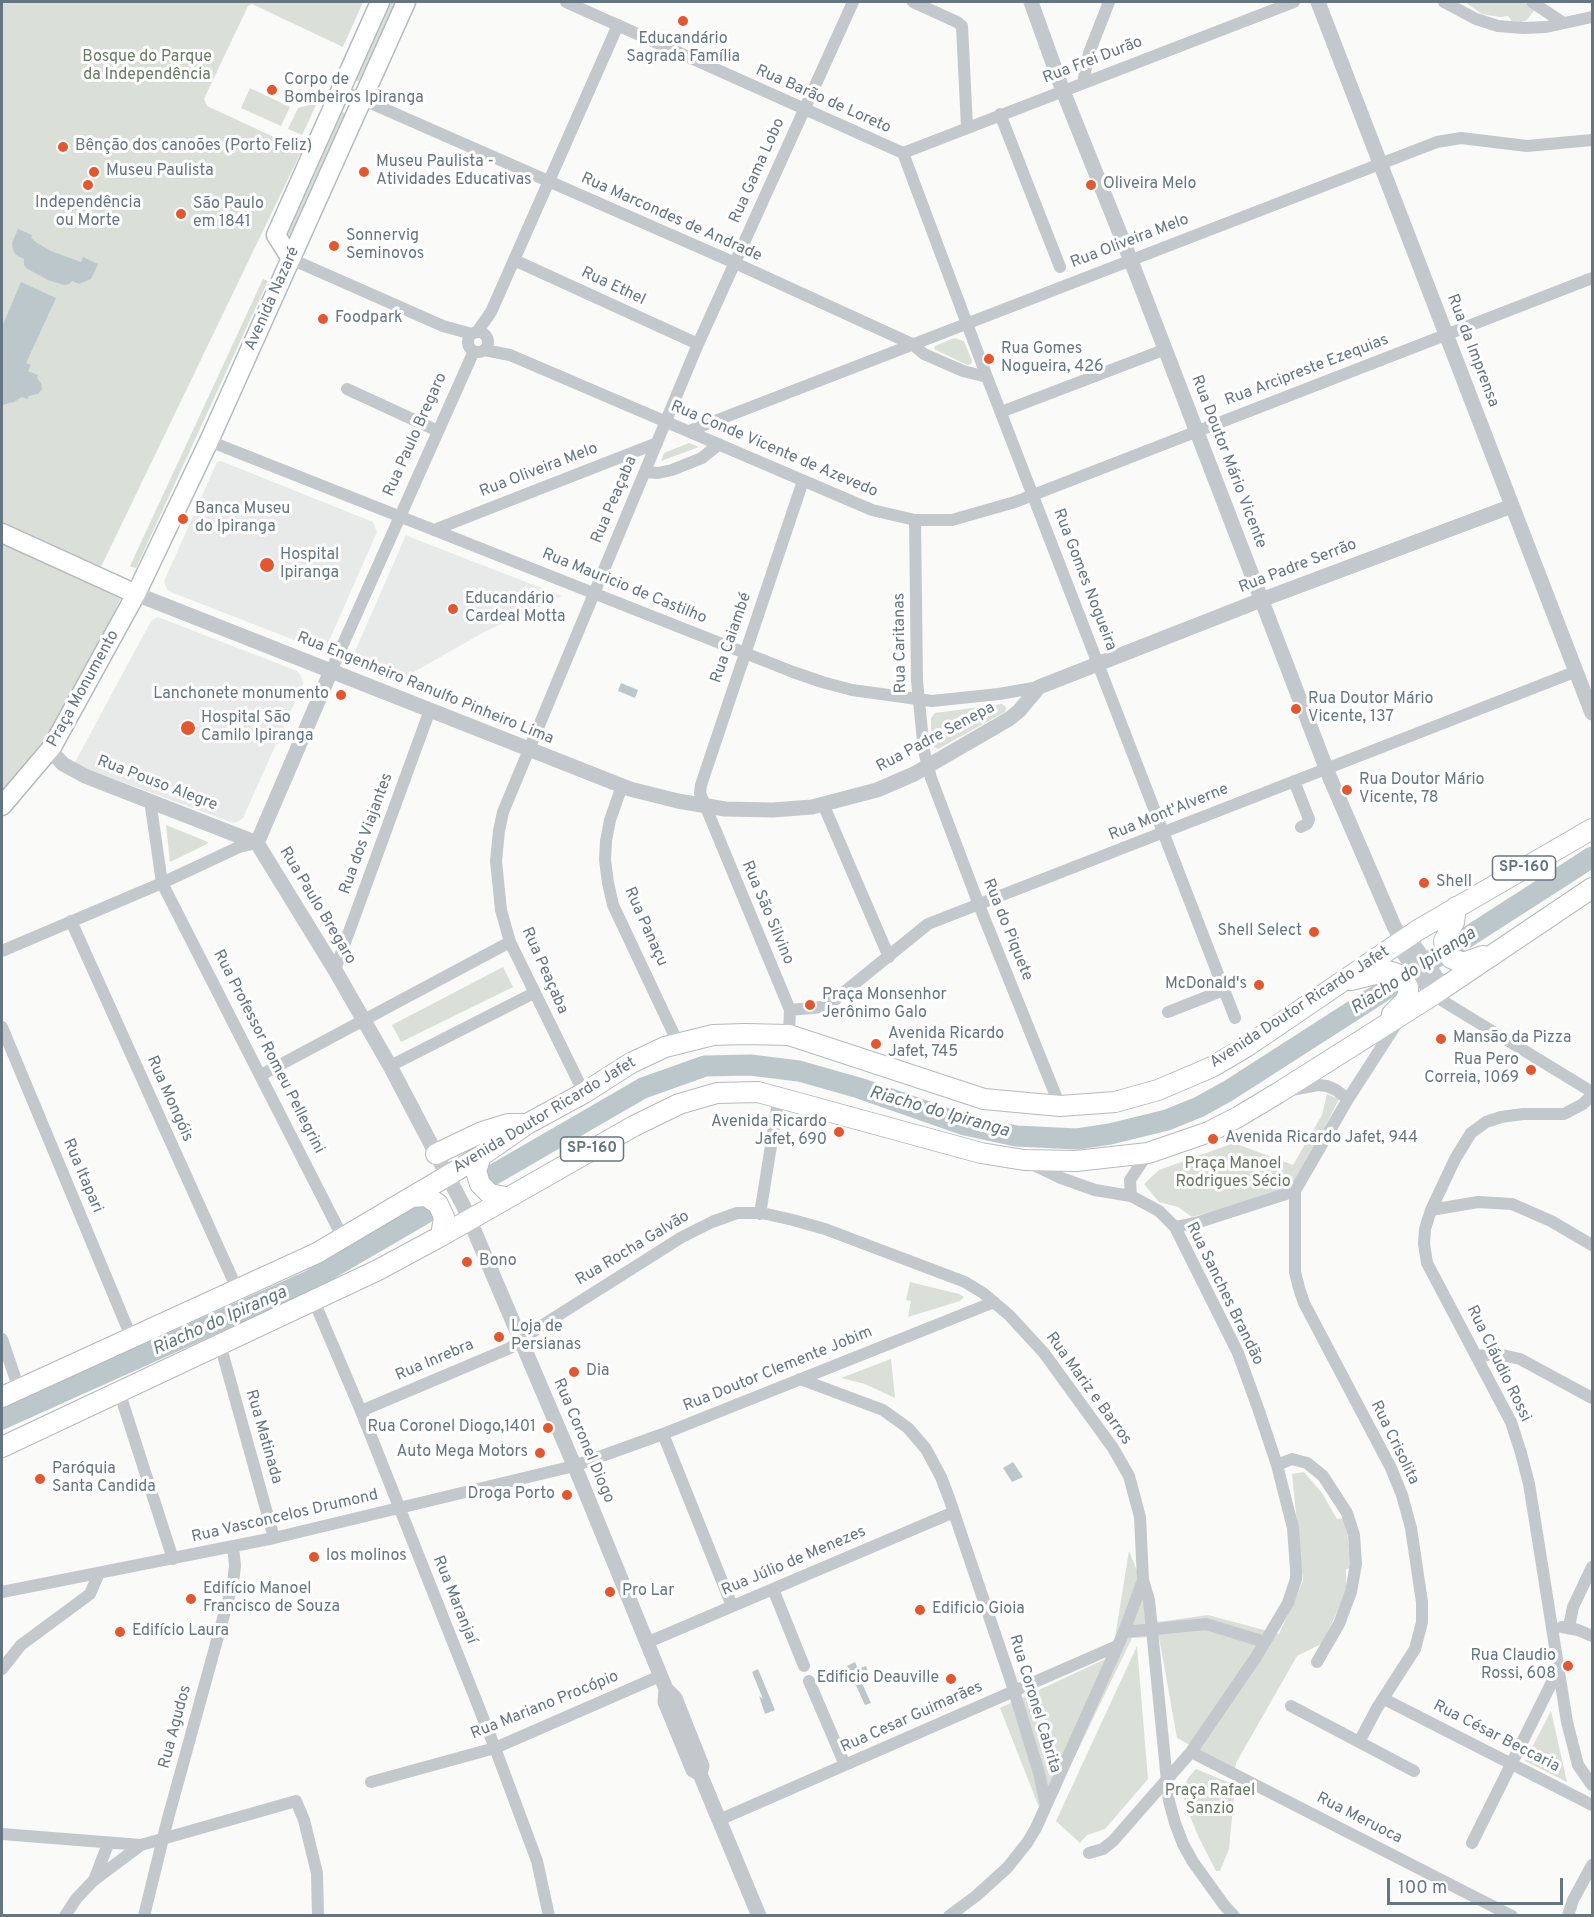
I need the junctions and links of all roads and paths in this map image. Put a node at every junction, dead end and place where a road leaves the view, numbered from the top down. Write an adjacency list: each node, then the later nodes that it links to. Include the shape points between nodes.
1 (380, 2): 16 (main road, Avenida Nazaré)
2 (405, 2): 18 (main road, Avenida Nazaré)
3 (566, 2): 14 (street, Rua Barão de Loreto)
4 (853, 2): 19 (street, Rua Gama Lobo)
5 (913, 2): 21 (street, via 962,26)
6 (1031, 2): 17 (street, Rua Doutor Mário Vicente)
7 (1109, 2): 15 (street, via 1089,53)
8 (1294, 2): 15 (street, Rua Frei Durão)
9 (1318, 2): 24 (street, Rua da Imprensa)
10 (1444, 2): 13 (street, via 1498,26 1546,27)
11 (1532, 2): 13 (street)
12 (1593, 17): 13 (street)
13 (1562, 22)
14 (618, 25): 19 (street, Rua Barão de Loreto); 25 (street, Rua Paulo Bregaro)
15 (1083, 83): 17 (street, Rua Frei Durão)
16 (341, 90): 18 (street, Rua Marcondes de Andrade); 26 (main road, Avenida Nazaré, via 276,235)
17 (1063, 91): 20 (street, Rua Frei Durão); 28 (street, Rua Doutor Mário Vicente)
18 (362, 99): 25 (street, Rua Marcondes de Andrade); 26 (main road, Avenida Nazaré)
19 (803, 109): 23 (street, Rua Barão de Loreto); 29 (street, Rua Gama Lobo)
20 (1000, 114): 21 (street, Rua Frei Durão); 30 (street)
21 (968, 127): 23 (street, Rua Frei Durão)
22 (1593, 140): 24 (street, Rua Oliveira Melo, via 1527,146 1461,138 1437,142)
23 (903, 153): 32 (street, Rua Gomes Nogueira)
24 (1380, 164): 28 (street, Rua Oliveira Melo); 33 (street, Rua da Imprensa)
25 (549, 182): 27 (street, Rua Paulo Bregaro); 29 (street, Rua Marcondes de Andrade)
26 (291, 259): 34 (street, Rua Conde Vicente de Azevedo); 45 (main road, Avenida Nazaré)
27 (514, 260): 34 (street, Rua Paulo Bregaro); 35 (street, Rua Ethel)
28 (1131, 260): 32 (street, Rua Oliveira Melo); 37 (street, Rua Doutor Mário Vicente)
29 (735, 263): 35 (street, Rua Gama Lobo); 36 (street, Rua Marcondes de Andrade)
30 (1060, 267)
31 (1593, 278): 33 (street, Rua Arcipreste Ezequias)
32 (967, 323): 36 (street, Rua Oliveira Melo); 38 (street, Rua Gomes Nogueira)
33 (1446, 335): 44 (street, Rua Arcipreste Ezequias); 51 (street, Rua da Imprensa)
34 (478, 341): 41 (street, Rua Conde Vicente de Azevedo); 42 (street, Rua Paulo Bregaro)
35 (698, 344): 41 (street, Rua Gama Lobo)
36 (912, 344): 38 (street, Rua Marcondes de Andrade, via 963,372); 43 (street, Rua Oliveira Melo)
37 (1166, 349): 40 (street); 44 (street, Rua Doutor Mário Vicente)
38 (987, 376): 40 (street, Rua Gomes Nogueira)
39 (347, 389): 42 (street)
40 (1001, 412): 50 (street, Rua Gomes Nogueira)
41 (665, 421): 43 (street, Rua Conde Vicente de Azevedo); 46 (street, Rua Peaçaba)
42 (438, 431): 52 (street, Rua Paulo Bregaro)
43 (688, 431): 47 (street, Rua Conde Vicente de Azevedo)
44 (1198, 432): 50 (street, Rua Arcipreste Ezequias); 58 (street, Rua Doutor Mário Vicente)
45 (209, 441): 52 (street, Rua Mauricio de Castilho); 57 (main road, Avenida Nazaré)
46 (657, 443): 48 (street, Rua Peaçaba); 54 (street, Rua Oliveira Melo)
47 (719, 444): 48 (street, via 702,458 672,470); 49 (street, Rua Conde Vicente de Azevedo)
48 (645, 472): 56 (street, Rua Peaçaba)
49 (803, 481): 53 (street, Rua Conde Vicente de Azevedo, via 872,510); 59 (street, Rua Caiambé)
50 (1033, 495): 53 (street, Rua Conde Vicente de Azevedo, via 961,519); 60 (street, Rua Gomes Nogueira)
51 (1512, 506): 58 (street, Rua Padre Serrão); 62 (street, Rua da Imprensa)
52 (400, 516): 54 (street, Rua Mauricio de Castilho); 61 (street, Rua Paulo Bregaro)
53 (915, 520): 64 (street, Rua Caritanas)
54 (434, 530): 56 (street, Rua Mauricio de Castilho)
55 (2, 533): 57 (main road)
56 (594, 593): 59 (street, Rua Mauricio de Castilho); 67 (street, Rua Peaçaba)
57 (136, 594): 61 (street, Rua Engenheiro Ranulfo Pinheiro Lima); 68 (main road, Praça Monumento)
58 (1261, 600): 60 (street, Rua Padre Serrão); 70 (street, Rua Doutor Mário Vicente)
59 (744, 653): 64 (street, Rua Mauricio de Castilho, via 822,682); 76 (street, Rua Caiambé, via 701,784)
60 (1098, 664): 63 (street, Rua Padre Senepa); 79 (street, Rua Gomes Nogueira)
61 (331, 671): 65 (street, Rua Engenheiro Ranulfo Pinheiro Lima); 80 (street, Rua Paulo Bregaro)
62 (1577, 671): 66 (street, Rua da Imprensa); 70 (street, Rua Mont'Alverne)
63 (1040, 687): 64 (street, Rua Mauricio de Castilho, via 962,699); 69 (street, Rua Padre Senepa, via 1009,719)
64 (918, 700): 69 (street, Rua Caritanas)
65 (430, 710): 67 (street, Rua Engenheiro Ranulfo Pinheiro Lima); 91 (street, Rua dos Viajantes)
66 (1593, 713)
67 (528, 749): 72 (street, Rua Engenheiro Ranulfo Pinheiro Lima); 86 (street, Rua Peaçaba, via 510,790 496,861 501,910)
68 (50, 750): 73 (street, Rua Pouso Alegre, via 73,770); 75 (main road, Praça Monumento)
69 (927, 765): 74 (street, Rua Padre Senepa, via 877,789); 83 (street, Rua do Piquete)
70 (1326, 768): 71 (street, Rua Mont'Alverne); 87 (street, Rua Doutor Mário Vicente)
71 (1294, 781): 77 (street, via 1309,819); 79 (street, Rua Mont'Alverne)
72 (622, 786): 76 (street, Rua Engenheiro Ranulfo Pinheiro Lima); 103 (street, Rua Panaçu, via 606,841 608,883 613,905)
73 (150, 800): 80 (street, Rua Pouso Alegre); 81 (street, Rua Professor Romeu Pellegrini)
74 (823, 804): 76 (street, Rua Padre Senepa, via 773,810); 90 (street)
75 (2, 806)
76 (703, 806): 97 (street, Rua São Silvino)
77 (1301, 827)
78 (1593, 829): 84 (main road, Avenida Doutor Ricardo Jafet / SP-160)
79 (1163, 833): 83 (street, Rua Mont'Alverne); 94 (street, Rua Gomes Nogueira)
80 (257, 843): 81 (street, via 239,847); 91 (street, Rua Paulo Bregaro)
81 (162, 882): 85 (street); 105 (street, Rua Professor Romeu Pellegrini)
82 (1593, 888): 89 (main road)
83 (979, 905): 90 (street, Rua Mont'Alverne, via 928,924); 111 (street, Rua do Piquete)
84 (1456, 907): 87 (main road, Avenida Doutor Ricardo Jafet / SP-160); 89 (main road, via 1444,946 1446,953 1463,963)
85 (71, 921): 88 (street); 129 (street, Rua Mongóis)
86 (510, 942): 95 (street, Rua Peaçaba); 100 (street)
87 (1404, 943): 92 (main road, Avenida Doutor Ricardo Jafet / SP-160); 93 (street, Rua Doutor Mário Vicente)
88 (2, 951)
89 (1495, 952): 93 (main road)
90 (889, 957): 97 (street, Rua Mont'Alverne, via 832,1002 822,1007)
91 (335, 970): 100 (street, Rua Paulo Bregaro)
92 (1340, 982): 96 (main road, via 1396,972 1408,987); 111 (main road, Avenida Doutor Ricardo Jafet / SP-160, via 1212,1067 1158,1090 1115,1102)
93 (1437, 989): 96 (main road); 108 (street, via 1453,1007)
94 (1224, 990): 98 (street); 99 (street, Rua Gomes Nogueira)
95 (534, 993): 104 (street); 106 (street, Rua Peaçaba)
96 (1404, 1007): 107 (main road, via 1370,1034); 110 (street)
97 (790, 1010): 102 (street, Rua São Silvino)
98 (1168, 1012)
99 (1235, 1018)
100 (364, 1020): 104 (street, Rua Paulo Bregaro); 105 (street)
101 (2, 1026): 134 (street, Rua Itapari)
102 (789, 1035): 103 (main road, Avenida Doutor Ricardo Jafet / SP-160, via 713,1035); 111 (main road, Avenida Doutor Ricardo Jafet / SP-160, via 984,1099)
103 (678, 1042): 106 (main road, Avenida Doutor Ricardo Jafet / SP-160, via 631,1063)
104 (390, 1066): 114 (street, Rua Paulo Bregaro)
105 (261, 1075): 127 (street, Rua Professor Romeu Pellegrini)
106 (584, 1093): 112 (main road, Avenida Doutor Ricardo Jafet / SP-160)
107 (1278, 1093): 110 (street, via 1318,1085 1336,1090); 113 (main road, via 1209,1131)
108 (1593, 1094): 122 (street, Rua Cláudio Rossi, via 1564,1114 1523,1114 1486,1122 1471,1133)
109 (779, 1096): 116 (main road, SP-160, via 981,1153); 121 (main road, SP-160, via 717,1093 679,1104); 124 (street)
110 (1348, 1099): 118 (street)
111 (1060, 1106)
112 (527, 1124): 114 (main road, via 508,1124 482,1132); 115 (main road, Avenida Doutor Ricardo Jafet / SP-160)
113 (1148, 1153): 116 (main road, SP-160, via 1076,1161); 119 (street, via 1130,1180)
114 (436, 1154): 117 (street, Rua Paulo Bregaro)
115 (481, 1156): 117 (main road, Avenida Doutor Ricardo Jafet / SP-160); 121 (main road, via 476,1171 480,1184 490,1194)
116 (1024, 1161): 119 (street, Rua Sanches Brandão, via 1095,1190)
117 (448, 1175): 120 (main road, Avenida Doutor Ricardo Jafet / SP-160); 123 (street, Rua Paulo Bregaro)
118 (1295, 1191): 125 (street); 172 (street, Rua Crisolita, via 1295,1272 1301,1295 1391,1468 1402,1495 1417,1561 1423,1612 1419,1635 1409,1660)
119 (1131, 1196): 125 (street, Rua Sanches Brandão, via 1159,1211)
120 (412, 1197): 126 (main road, via 426,1196 438,1204 444,1217); 127 (main road, Avenida Doutor Ricardo Jafet / SP-160)
121 (506, 1197): 123 (main road, SP-160)
122 (1431, 1210): 128 (street, via 1478,1202 1512,1204); 136 (street, Rua Cláudio Rossi, via 1425,1229 1427,1263)
123 (467, 1213): 126 (main road, SP-160); 132 (street, Rua Coronel Diogo)
124 (760, 1214): 131 (street, Rua Mariz e Barros, via 825,1229 965,1282); 132 (street, Rua Rocha Galvão, via 738,1213 682,1237)
125 (1175, 1227): 144 (street, Rua Sanches Brandão, via 1238,1353)
126 (441, 1236): 130 (main road, SP-160)
127 (344, 1238): 129 (main road, Avenida Doutor Ricardo Jafet / SP-160)
128 (1593, 1245)
129 (237, 1291): 134 (main road, Avenida Doutor Ricardo Jafet / SP-160)
130 (314, 1301): 135 (main road, SP-160); 141 (street, Rua Maranjaí)
131 (994, 1302): 137 (street, Rua Doutor Clemente Jobim); 153 (street, Rua Mariz e Barros, via 1044,1353 1119,1457 1129,1476 1140,1517)
132 (521, 1338): 141 (street, Rua Inrebra, via 510,1348); 145 (street, Rua Coronel Diogo)
133 (2, 1339): 139 (street)
134 (132, 1339): 139 (main road, Avenida Doutor Ricardo Jafet / SP-160)
135 (220, 1344): 138 (main road, SP-160); 148 (street, Rua Matinada)
136 (1477, 1356): 140 (street, via 1498,1354 1520,1359); 157 (street, Rua Cláudio Rossi, via 1511,1422 1521,1453)
137 (800, 1379): 142 (street, Rua Doutor Clemente Jobim); 147 (street, Rua Coronel Cabrita, via 883,1410 908,1428 936,1467)
138 (119, 1391): 143 (main road, SP-160); 150 (street)
139 (10, 1393)
140 (1593, 1398)
141 (361, 1412): 146 (street, Rua Maranjaí)
142 (663, 1434): 145 (street, Rua Doutor Clemente Jobim); 156 (street)
143 (2, 1447)
144 (1277, 1465): 162 (street, Rua Sanches Brandão, via 1293,1528 1296,1579 1288,1603); 165 (street, via 1299,1461 1323,1476 1347,1513 1354,1535 1356,1564 1351,1592 1339,1624)
145 (574, 1466): 146 (street, Rua Vasconcelos Drumond); 163 (street, Rua Coronel Diogo)
146 (399, 1507): 148 (street, Rua Vasconcelos Drumond); 175 (street, Rua Maranjaí)
147 (954, 1512): 154 (street, Rua Júlio de Menezes); 171 (street, Rua Coronel Cabrita)
148 (274, 1538): 149 (street, Rua Vasconcelos Drumond)
149 (233, 1546): 150 (street, Rua Vasconcelos Drumond); 187 (street, Rua Agudos, via 233,1582)
150 (173, 1559): 152 (street, Rua Vasconcelos Drumond)
151 (1593, 1567): 158 (street, via 1573,1607)
152 (99, 1573): 155 (street, Rua Vasconcelos Drumond); 167 (street, via 90,1594 21,1645)
153 (1143, 1580): 159 (street); 160 (street, Rua Mariz e Barros)
154 (773, 1589): 156 (street, Rua Júlio de Menezes); 166 (street)
155 (2, 1592)
156 (732, 1606): 163 (street, Rua Júlio de Menezes)
157 (1552, 1626): 158 (street); 168 (street, Rua Cláudio Rossi)
158 (1569, 1627): 161 (street)
159 (1152, 1629): 160 (street); 162 (street, via 1206,1624); 180 (street)
160 (1124, 1632): 164 (street, Rua Mariz e Barros)
161 (1593, 1636)
162 (1265, 1642): 176 (street, Rua Sanches Brandão)
163 (646, 1643): 170 (street, Rua Coronel Diogo)
164 (1117, 1646): 171 (street, Rua Cesar Guimarães); 183 (street, Rua Mariz e Barros)
165 (1317, 1662)
166 (804, 1666)
167 (2, 1669)
168 (1558, 1670): 177 (street); 182 (street, Rua Cláudio Rossi, via 1578,1765)
169 (809, 1681): 178 (street)
170 (663, 1683): 175 (street, Rua Mariano Procópio); 185 (street, Rua Coronel Diogo, via 680,1710)
171 (1014, 1691): 178 (street, Rua Cesar Guimarães); 183 (street, Rua Coronel Cabrita)
172 (1384, 1699): 174 (street, Rua Crisolita); 177 (street, Rua César Beccaria)
173 (1291, 1706): 174 (street)
174 (1359, 1742): 179 (street)
175 (495, 1748): 181 (street, Rua Mariano Procópio); 197 (street, Rua Maranjaí, via 537,1861)
176 (1191, 1752): 180 (street, Rua Sanches Brandão); 201 (street, Rua Meruoca)
177 (1510, 1763): 184 (street, Rua César Beccaria); 188 (street)
178 (844, 1765): 185 (street, Rua Cesar Guimarães)
179 (1414, 1771)
180 (1168, 1777): 191 (street, Rua Sanches Brandão, via 1108,1846); 200 (street, via 1169,1801 1183,1844)
181 (371, 1782)
182 (1593, 1785)
183 (1046, 1805): 199 (street, Rua Mariz e Barros, via 1027,1843 1007,1868)
184 (1593, 1805)
185 (719, 1820): 198 (street, Rua Coronel Diogo)
186 (2, 1834): 189 (street)
187 (163, 1840): 190 (street); 195 (street, Rua Agudos); 196 (street, via 296,1802 317,1873)
188 (1472, 1843)
189 (108, 1844): 190 (street); 193 (street)
190 (141, 1845): 193 (street)
191 (1089, 1853)
192 (1593, 1865): 202 (street)
193 (93, 1881): 194 (street)
194 (65, 1916)
195 (144, 1916)
196 (318, 1916)
197 (549, 1916)
198 (759, 1916)
199 (949, 1916)
200 (1234, 1916)
201 (1512, 1916)
202 (1568, 1916)

